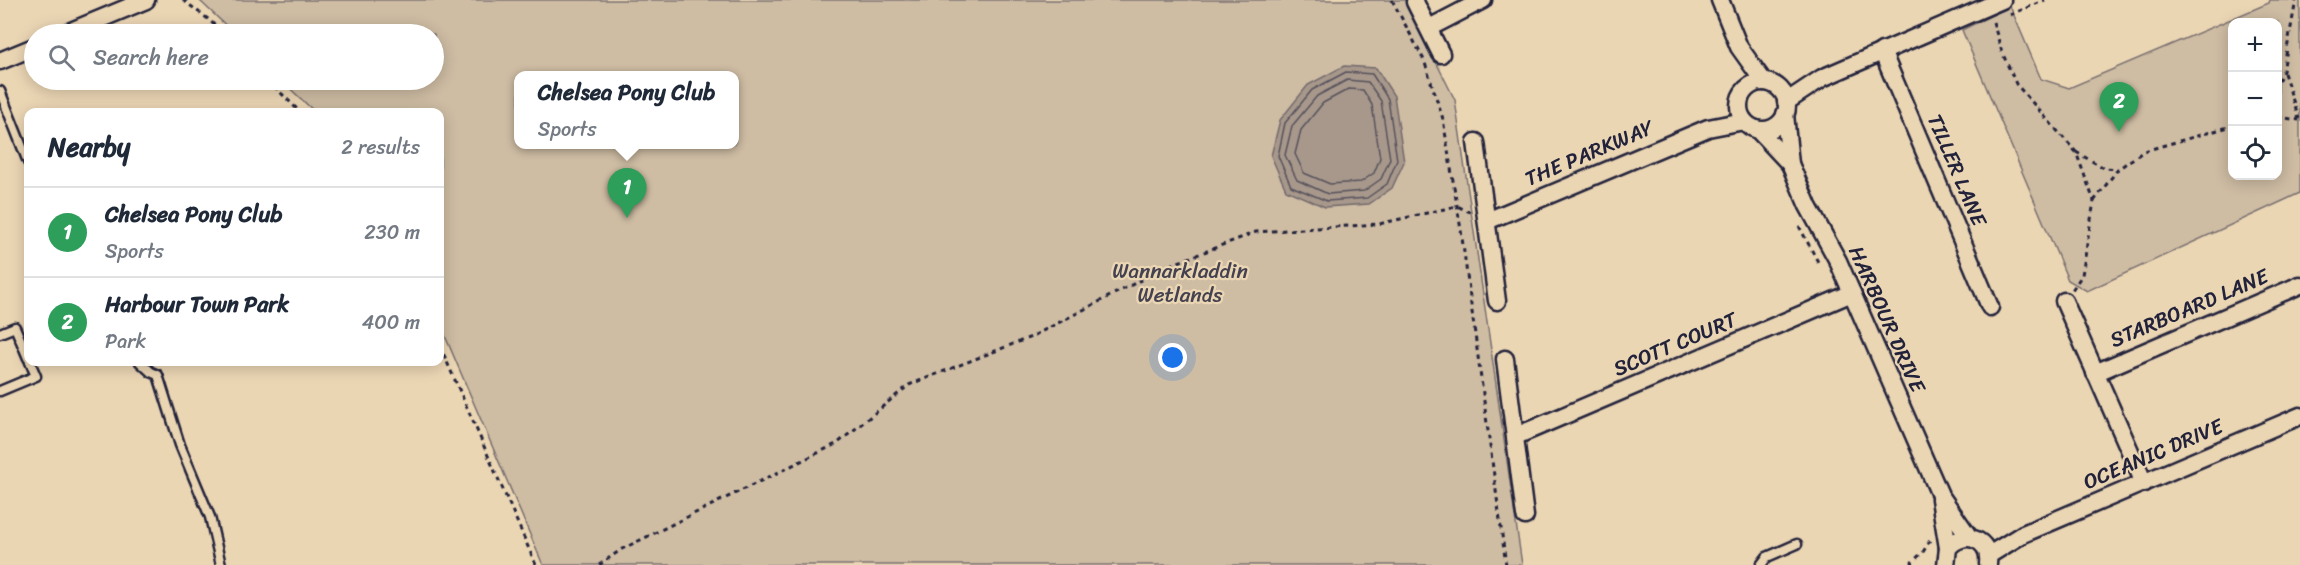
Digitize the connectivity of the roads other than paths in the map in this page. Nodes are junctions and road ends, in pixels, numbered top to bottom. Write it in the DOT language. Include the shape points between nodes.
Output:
graph roads {
  1 [pos="146,0"];
  2 [pos="1483,0"];
  3 [pos="1720,0"];
  4 [pos="1415,2"];
  5 [pos="1995,3"];
  6 [pos="88,24"];
  7 [pos="1429,28"];
  8 [pos="1739,47"];
  9 [pos="24,51"];
  10 [pos="1882,51"];
  11 [pos="1441,54"];
  12 [pos="0,61"];
  13 [pos="1822,78"];
  14 [pos="1771,84"];
  15 [pos="0,91"];
  16 [pos="1742,96"];
  17 [pos="1786,108"];
  18 [pos="1751,125"];
  19 [pos="1708,128"];
  20 [pos="1476,142"];
  21 [pos="24,152"];
  22 [pos="1790,164"];
  23 [pos="1487,220"];
  24 [pos="2300,285"];
  25 [pos="1852,293"];
  26 [pos="1497,301"];
  27 [pos="2064,301"];
  28 [pos="1990,308"];
  29 [pos="0,333"];
  30 [pos="24,348"];
  31 [pos="1505,359"];
  32 [pos="32,366"];
  33 [pos="144,366"];
  34 [pos="2096,373"];
  35 [pos="0,391"];
  36 [pos="2300,416"];
  37 [pos="1516,436"];
  38 [pos="2144,483"];
  39 [pos="1940,495"];
  40 [pos="1525,516"];
  41 [pos="1797,544"];
  42 [pos="1981,549"];
  43 [pos="1947,556"];
  44 [pos="220,565"];
  45 [pos="1761,565"];
  46 [pos="1930,565"];
  1 -- 6 [label="street"];
  2 -- 7 [label="street"];
  3 -- 8 [label="street"];
  4 -- 7 [label="street"];
  5 -- 10 [label="street, THE PARKWAY"];
  7 -- 11 [label="street"];
  8 -- 14 [label="street"];
  8 -- 16 [label="street"];
  9 -- 12 [label="street"];
  10 -- 13 [label="street, THE PARKWAY"];
  10 -- 28 [label="street, TILLER LANE"];
  13 -- 14 [label="street, THE PARKWAY"];
  13 -- 17 [label="street, THE PARKWAY"];
  14 -- 16 [label="street, THE PARKWAY" via="1757,83"];
  14 -- 17 [label="street" via="1782,91"];
  15 -- 21 [label="lane"];
  16 -- 18 [label="street" via="1739,109"];
  16 -- 19 [label="street, THE PARKWAY"];
  17 -- 18 [label="street, THE PARKWAY" via="1777,125"];
  17 -- 22 [label="street, HARBOUR DRIVE"];
  18 -- 19 [label="street, THE PARKWAY"];
  18 -- 22 [label="street, HARBOUR DRIVE"];
  19 -- 23 [label="street, THE PARKWAY"];
  20 -- 23 [label="street"];
  22 -- 25 [label="street, HARBOUR DRIVE"];
  23 -- 26 [label="street"];
  24 -- 34 [label="street, STARBOARD LANE"];
  25 -- 37 [label="street, SCOTT COURT"];
  25 -- 39 [label="street, HARBOUR DRIVE"];
  27 -- 34 [label="street"];
  29 -- 30 [label="lane" via="15,327"];
  31 -- 37 [label="street"];
  32 -- 35 [label="lane" via="36,376"];
  33 -- 44 [label="lane" via="158,375 180,445 210,517"];
  34 -- 38 [label="street"];
  36 -- 38 [label="street, OCEANIC DRIVE"];
  37 -- 40 [label="street"];
  38 -- 42 [label="street, OCEANIC DRIVE"];
  39 -- 42 [label="street, HARBOUR DRIVE"];
  39 -- 43 [label="street, HARBOUR DRIVE"];
  41 -- 45 [label="lane" via="1767,557"];
  42 -- 43 [label="street, OCEANIC DRIVE" via="1957,540"];
  43 -- 46 [label="street"];
}
